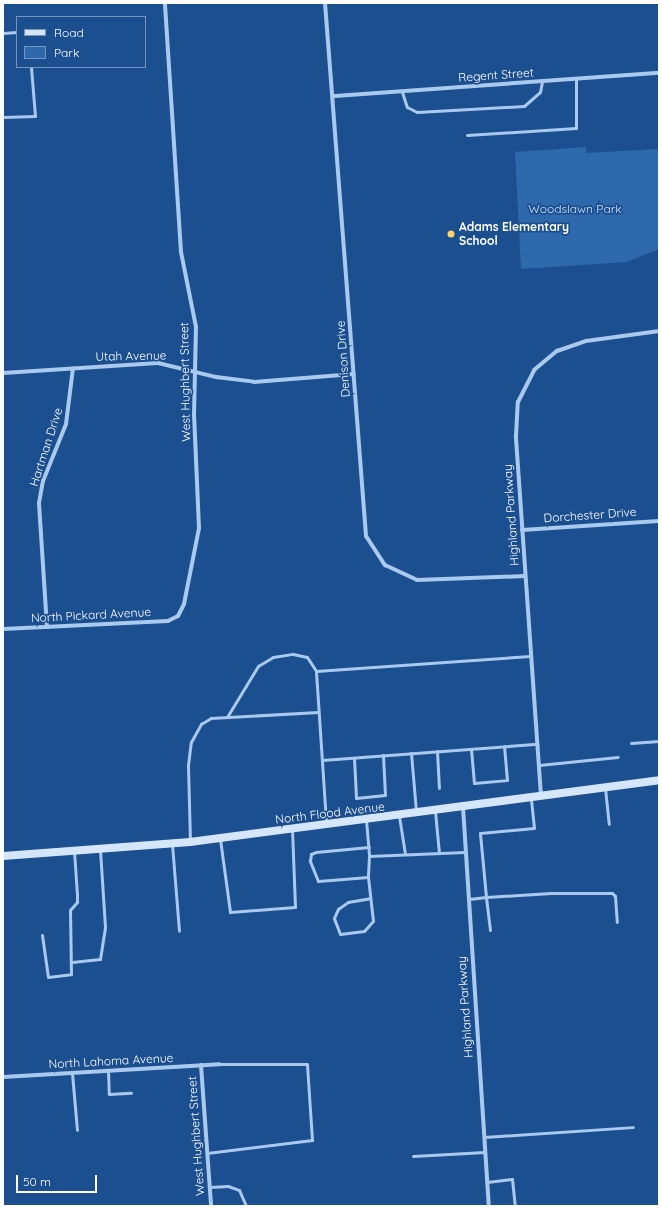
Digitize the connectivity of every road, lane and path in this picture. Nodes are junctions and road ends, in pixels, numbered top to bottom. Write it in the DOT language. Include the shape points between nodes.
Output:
graph roads {
  1 [pos="165,3"];
  2 [pos="325,3"];
  3 [pos="16,32"];
  4 [pos="3,33"];
  5 [pos="31,68"];
  6 [pos="659,73"];
  7 [pos="576,79"];
  8 [pos="542,82"];
  9 [pos="402,92"];
  10 [pos="335,96"];
  11 [pos="3,117"];
  12 [pos="467,136"];
  13 [pos="659,331"];
  14 [pos="73,368"];
  15 [pos="196,371"];
  16 [pos="3,374"];
  17 [pos="354,374"];
  18 [pos="659,521"];
  19 [pos="522,530"];
  20 [pos="525,576"];
  21 [pos="178,616"];
  22 [pos="47,627"];
  23 [pos="3,629"];
  24 [pos="530,656"];
  25 [pos="316,671"];
  26 [pos="318,712"];
  27 [pos="227,717"];
  28 [pos="659,741"];
  29 [pos="631,743"];
  30 [pos="537,744"];
  31 [pos="504,746"];
  32 [pos="471,749"];
  33 [pos="437,752"];
  34 [pos="412,753"];
  35 [pos="383,755"];
  36 [pos="618,757"];
  37 [pos="354,758"];
  38 [pos="322,760"];
  39 [pos="539,765"];
  40 [pos="659,780"];
  41 [pos="439,788"];
  42 [pos="605,788"];
  43 [pos="541,797"];
  44 [pos="531,798"];
  45 [pos="463,807"];
  46 [pos="435,811"];
  47 [pos="417,813"];
  48 [pos="399,816"];
  49 [pos="366,820"];
  50 [pos="609,824"];
  51 [pos="326,826"];
  52 [pos="292,830"];
  53 [pos="220,839"];
  54 [pos="190,842"];
  55 [pos="172,844"];
  56 [pos="369,846"];
  57 [pos="100,849"];
  58 [pos="74,851"];
  59 [pos="465,852"];
  60 [pos="439,853"];
  61 [pos="405,854"];
  62 [pos="3,856"];
  63 [pos="369,856"];
  64 [pos="368,878"];
  65 [pos="486,897"];
  66 [pos="370,898"];
  67 [pos="468,899"];
  68 [pos="617,922"];
  69 [pos="490,930"];
  70 [pos="179,931"];
  71 [pos="42,935"];
  72 [pos="72,962"];
  73 [pos="220,1064"];
  74 [pos="201,1065"];
  75 [pos="108,1071"];
  76 [pos="72,1073"];
  77 [pos="3,1077"];
  78 [pos="132,1093"];
  79 [pos="633,1127"];
  80 [pos="76,1130"];
  81 [pos="484,1137"];
  82 [pos="485,1152"];
  83 [pos="207,1153"];
  84 [pos="413,1156"];
  85 [pos="487,1182"];
  86 [pos="210,1187"];
  87 [pos="211,1206"];
  88 [pos="246,1206"];
  89 [pos="488,1206"];
  90 [pos="515,1206"];
  1 -- 15 [label="street, West Hughbert Street" via="181,252 196,327"];
  2 -- 10 [label="street, Denison Drive"];
  3 -- 4 [label="lane"];
  5 -- 11 [label="lane" via="35,116"];
  6 -- 7 [label="street, Regent Street"];
  7 -- 8 [label="street, Regent Street"];
  7 -- 12 [label="lane" via="576,128"];
  8 -- 9 [label="street, Regent Street"];
  8 -- 9 [label="lane" via="540,92 524,106 418,112 407,107"];
  9 -- 10 [label="street, Regent Street"];
  10 -- 17 [label="street, Denison Drive"];
  13 -- 19 [label="street, Highland Parkway" via="568,346 534,370 522,390 516,413"];
  14 -- 15 [label="street, Utah Avenue" via="158,363"];
  14 -- 16 [label="street, Utah Avenue"];
  14 -- 22 [label="street, Hartman Drive" via="66,424 43,481 39,503"];
  15 -- 17 [label="street, Utah Avenue" via="254,382"];
  15 -- 21 [label="street, West Hughbert Street" via="199,528 184,604"];
  17 -- 20 [label="street, Denison Drive" via="364,525 376,556 393,571 417,580"];
  18 -- 19 [label="street, Dorchester Drive"];
  19 -- 20 [label="street, Highland Parkway"];
  20 -- 24 [label="street, Highland Parkway"];
  21 -- 22 [label="street, North Pickard Avenue" via="168,621"];
  22 -- 23 [label="street, North Pickard Avenue"];
  24 -- 25 [label="lane"];
  24 -- 30 [label="street, Highland Parkway"];
  25 -- 26 [label="lane"];
  25 -- 27 [label="lane" via="307,657 293,654 273,657 258,666"];
  26 -- 27 [label="lane"];
  26 -- 38 [label="lane"];
  27 -- 54 [label="lane" via="211,718 201,724 191,742 186,789"];
  28 -- 29 [label="lane"];
  30 -- 31 [label="lane"];
  30 -- 39 [label="street, Highland Parkway"];
  31 -- 32 [label="lane"];
  31 -- 32 [label="lane" via="507,780 474,783"];
  32 -- 33 [label="lane"];
  33 -- 34 [label="lane"];
  33 -- 41 [label="lane"];
  34 -- 35 [label="lane"];
  34 -- 47 [label="lane"];
  35 -- 37 [label="lane"];
  35 -- 37 [label="lane" via="385,795 356,798"];
  36 -- 39 [label="lane"];
  37 -- 38 [label="lane"];
  38 -- 51 [label="lane"];
  39 -- 43 [label="street, Highland Parkway"];
  40 -- 42 [label="street, North Flood Avenue"];
  42 -- 43 [label="street, North Flood Avenue"];
  42 -- 50 [label="lane"];
  43 -- 44 [label="street, North Flood Avenue"];
  44 -- 45 [label="street, North Flood Avenue"];
  44 -- 65 [label="lane" via="534,828 480,833"];
  45 -- 46 [label="street, North Flood Avenue"];
  45 -- 59 [label="street, Highland Parkway"];
  46 -- 47 [label="street, North Flood Avenue"];
  46 -- 60 [label="lane"];
  47 -- 48 [label="street, North Flood Avenue"];
  48 -- 49 [label="street, North Flood Avenue"];
  48 -- 61 [label="lane"];
  49 -- 51 [label="street, North Flood Avenue"];
  49 -- 56 [label="lane"];
  51 -- 52 [label="street, North Flood Avenue"];
  52 -- 53 [label="street, North Flood Avenue"];
  52 -- 53 [label="lane" via="296,907 230,912"];
  53 -- 54 [label="street, North Flood Avenue"];
  54 -- 55 [label="street, North Flood Avenue"];
  55 -- 57 [label="street, North Flood Avenue"];
  55 -- 70 [label="lane"];
  56 -- 63 [label="lane"];
  56 -- 64 [label="lane" via="311,854 313,875 318,881"];
  57 -- 58 [label="street, North Flood Avenue"];
  57 -- 72 [label="lane" via="105,927 100,959"];
  58 -- 62 [label="street, North Flood Avenue"];
  58 -- 72 [label="lane" via="77,902 70,910 68,931"];
  59 -- 60 [label="lane"];
  59 -- 67 [label="street, Highland Parkway"];
  60 -- 61 [label="lane"];
  61 -- 63 [label="lane"];
  63 -- 64 [label="lane"];
  64 -- 66 [label="lane"];
  65 -- 67 [label="lane"];
  65 -- 68 [label="lane" via="612,893 615,896"];
  65 -- 69 [label="lane"];
  66 -- 66 [label="lane" via="373,921 370,928 340,934 334,918 338,909 348,902"];
  67 -- 81 [label="street, Highland Parkway"];
  71 -- 72 [label="lane" via="48,977 71,974"];
  73 -- 74 [label="street, North Lahoma Avenue"];
  73 -- 83 [label="lane" via="307,1064 312,1140"];
  74 -- 75 [label="street, North Lahoma Avenue"];
  74 -- 83 [label="street, West Hughbert Street"];
  75 -- 76 [label="street, North Lahoma Avenue"];
  75 -- 78 [label="lane" via="110,1094"];
  76 -- 77 [label="street, North Lahoma Avenue"];
  76 -- 80 [label="lane"];
  79 -- 81 [label="lane"];
  81 -- 82 [label="street, Highland Parkway"];
  82 -- 84 [label="lane"];
  82 -- 85 [label="street, Highland Parkway"];
  83 -- 86 [label="street, West Hughbert Street"];
  85 -- 89 [label="street, Highland Parkway"];
  85 -- 90 [label="lane" via="512,1179"];
  86 -- 87 [label="street, West Hughbert Street"];
  86 -- 88 [label="lane" via="228,1186 239,1190"];
}
